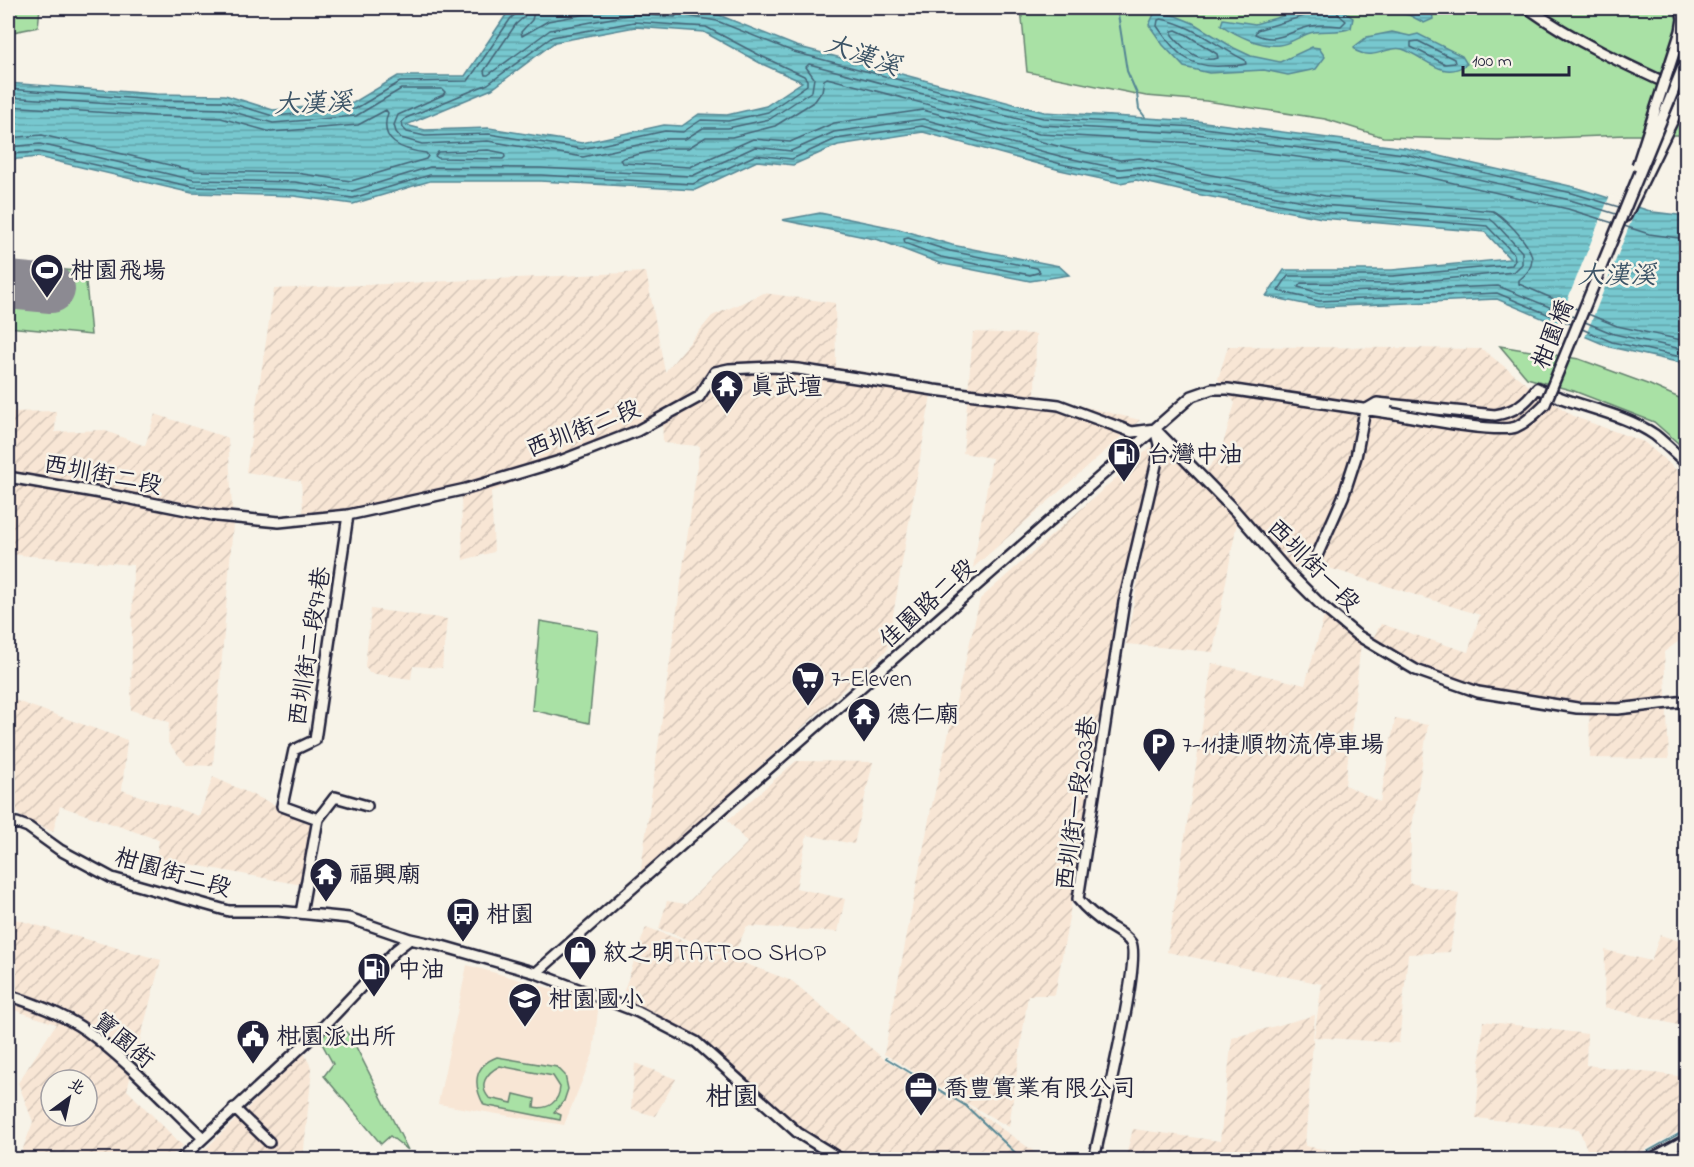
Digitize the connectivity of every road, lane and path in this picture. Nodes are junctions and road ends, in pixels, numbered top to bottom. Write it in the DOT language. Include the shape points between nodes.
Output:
graph roads {
  1 [pos="1528,8"];
  2 [pos="1681,8"];
  3 [pos="1686,60"];
  4 [pos="1686,93"];
  5 [pos="1594,283"];
  6 [pos="1365,410"];
  7 [pos="1390,413"];
  8 [pos="1155,429"];
  9 [pos="1686,463"];
  10 [pos="8,477"];
  11 [pos="348,515"];
  12 [pos="1316,558"];
  13 [pos="1686,701"];
  14 [pos="367,806"];
  15 [pos="318,819"];
  16 [pos="8,825"];
  17 [pos="301,913"];
  18 [pos="410,939"];
  19 [pos="536,973"];
  20 [pos="8,995"];
  21 [pos="234,1108"];
  22 [pos="202,1137"];
  23 [pos="1686,1140"];
  24 [pos="269,1142"];
  25 [pos="1674,1147"];
  26 [pos="180,1160"];
  27 [pos="842,1160"];
  28 [pos="1094,1160"];
  29 [pos="1649,1160"];
  30 [pos="1672,1160"];
  1 -- 4 [label="street" via="1612,59"];
  2 -- 5 [label="street, bridge" via="1681,31"];
  3 -- 5 [label="street, 柑園橋, bridge"];
  4 -- 5 [label="street, bridge"];
  5 -- 7 [label="street, 柑園橋, bridge" via="1545,404 1533,416 1514,428"];
  6 -- 7 [label="street, 佳園路二段"];
  6 -- 8 [label="street, 佳園路二段" via="1212,389 1192,396"];
  6 -- 9 [label="street" via="1377,403 1495,415 1527,402 1537,388 1653,434"];
  6 -- 12 [label="street" via="1343,497"];
  8 -- 11 [label="street, 西圳街二段" via="1132,432 1059,405 798,369 729,369 715,372 699,397 637,431 563,460 466,489"];
  8 -- 13 [label="street, 西圳街一段" via="1322,606 1358,635 1416,670 1478,692 1577,708 1618,709"];
  8 -- 19 [label="street, 佳園路二段"];
  8 -- 28 [label="street, 西圳街一段203巷" via="1160,448 1124,602 1078,899 1095,916 1126,936 1134,951 1117,1056"];
  10 -- 11 [label="street, 西圳街二段" via="217,516 279,522"];
  11 -- 15 [label="street, 西圳街二段97巷" via="315,740 294,750 282,806"];
  14 -- 15 [label="street" via="335,796"];
  15 -- 17 [label="street"];
  16 -- 17 [label="street, 柑園街二段" via="28,827 60,850 112,878 229,910"];
  17 -- 18 [label="street, 柑園街二段" via="349,918"];
  18 -- 19 [label="street, 柑園街二段"];
  18 -- 21 [label="street" via="325,1025"];
  19 -- 27 [label="street, 柑園街二段" via="638,1012 696,1042 798,1133"];
  20 -- 22 [label="street, 寶園街" via="44,1007 85,1030"];
  21 -- 22 [label="street"];
  21 -- 24 [label="street"];
  22 -- 26 [label="street"];
  23 -- 25 [label="street"];
  25 -- 29 [label="street"];
  25 -- 30 [label="street"];
}
